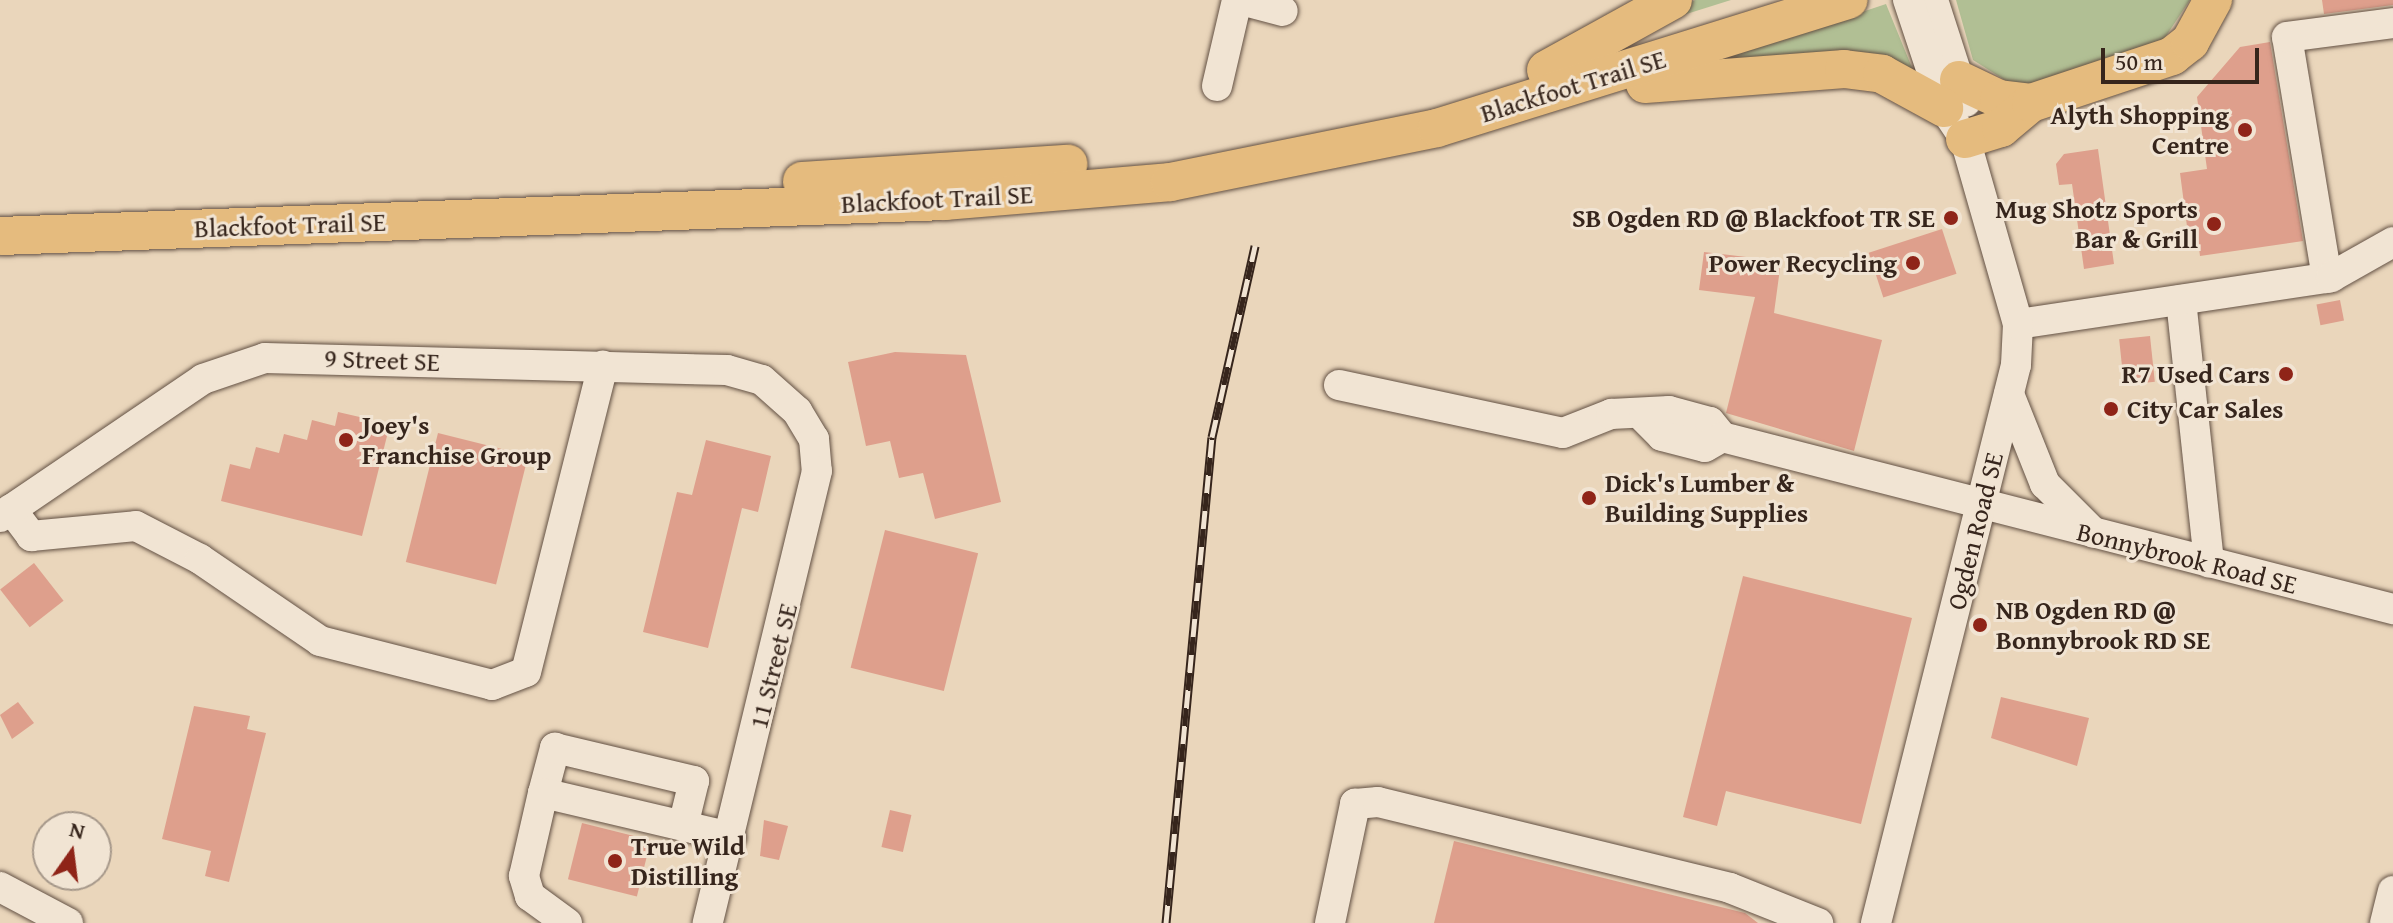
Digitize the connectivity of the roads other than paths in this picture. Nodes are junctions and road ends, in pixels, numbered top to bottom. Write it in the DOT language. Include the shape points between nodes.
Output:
graph roads {
  1 [pos="1239,0"];
  2 [pos="1673,0"];
  3 [pos="1772,0"];
  4 [pos="1849,0"];
  5 [pos="2209,5"];
  6 [pos="1923,7"];
  7 [pos="1283,13"];
  8 [pos="2393,23"];
  9 [pos="1551,81"];
  10 [pos="1217,86"];
  11 [pos="1951,94"];
  12 [pos="2031,103"];
  13 [pos="1965,139"];
  14 [pos="0,209"];
  15 [pos="0,236"];
  16 [pos="2393,242"];
  17 [pos="2327,278"];
  18 [pos="2181,300"];
  19 [pos="2018,324"];
  20 [pos="603,366"];
  21 [pos="1339,385"];
  22 [pos="2009,394"];
  23 [pos="797,411"];
  24 [pos="1982,505"];
  25 [pos="6,513"];
  26 [pos="2099,537"];
  27 [pos="2209,563"];
  28 [pos="2393,609"];
  29 [pos="543,793"];
  30 [pos="683,826"];
  31 [pos="731,837"];
  32 [pos="0,887"];
  33 [pos="2393,891"];
  34 [pos="1778,915"];
  35 [pos="68,923"];
  36 [pos="567,923"];
  37 [pos="708,923"];
  38 [pos="1330,923"];
  39 [pos="1818,923"];
  40 [pos="1876,923"];
  41 [pos="2385,923"];
  1 -- 7 [label="street"];
  1 -- 10 [label="street"];
  2 -- 9 [label="main road"];
  3 -- 9 [label="main road, Blackfoot Trail SE"];
  4 -- 9 [label="main road, Blackfoot Trail SE"];
  5 -- 12 [label="main road" via="2172,56"];
  6 -- 11 [label="street, Ogden Road SE"];
  8 -- 17 [label="street" via="2287,37"];
  9 -- 11 [label="main road" via="1844,69"];
  9 -- 14 [label="main road, Blackfoot Trail SE" via="1165,157 739,184"];
  9 -- 15 [label="main road, Blackfoot Trail SE" via="1437,128 1170,182 945,201"];
  11 -- 12 [label="main road"];
  11 -- 13 [label="street, Ogden Road SE"];
  12 -- 13 [label="main road" via="2001,128"];
  13 -- 19 [label="street, Ogden Road SE"];
  16 -- 17 [label="street"];
  17 -- 18 [label="street"];
  18 -- 19 [label="street"];
  18 -- 27 [label="street"];
  19 -- 22 [label="street, Ogden Road SE"];
  20 -- 23 [label="street, 9 Street SE" via="727,370 762,380"];
  20 -- 25 [label="street, 9 Street SE" via="265,358 203,379"];
  20 -- 25 [label="street" via="526,672 492,685 320,641 200,559 136,526 31,536"];
  21 -- 24 [label="street, Bonnybrook Road SE" via="1563,433 1611,414 1644,418 1669,411 1710,422 1722,437"];
  22 -- 24 [label="street, Ogden Road SE"];
  22 -- 26 [label="street" via="2045,484"];
  23 -- 31 [label="street, 11 Street SE" via="814,439 814,500"];
  24 -- 26 [label="street, Bonnybrook Road SE"];
  24 -- 40 [label="street, Ogden Road SE"];
  26 -- 27 [label="street, Bonnybrook Road SE"];
  27 -- 28 [label="street, Bonnybrook Road SE"];
  29 -- 30 [label="street"];
  29 -- 30 [label="street" via="555,748 679,777 694,781"];
  29 -- 36 [label="street" via="524,876 530,896"];
  30 -- 31 [label="street"];
  31 -- 37 [label="street, 11 Street SE"];
  32 -- 35 [label="street"];
  33 -- 41 [label="street"];
  34 -- 38 [label="street" via="1730,888 1378,802 1355,804"];
  34 -- 39 [label="street"];
}
